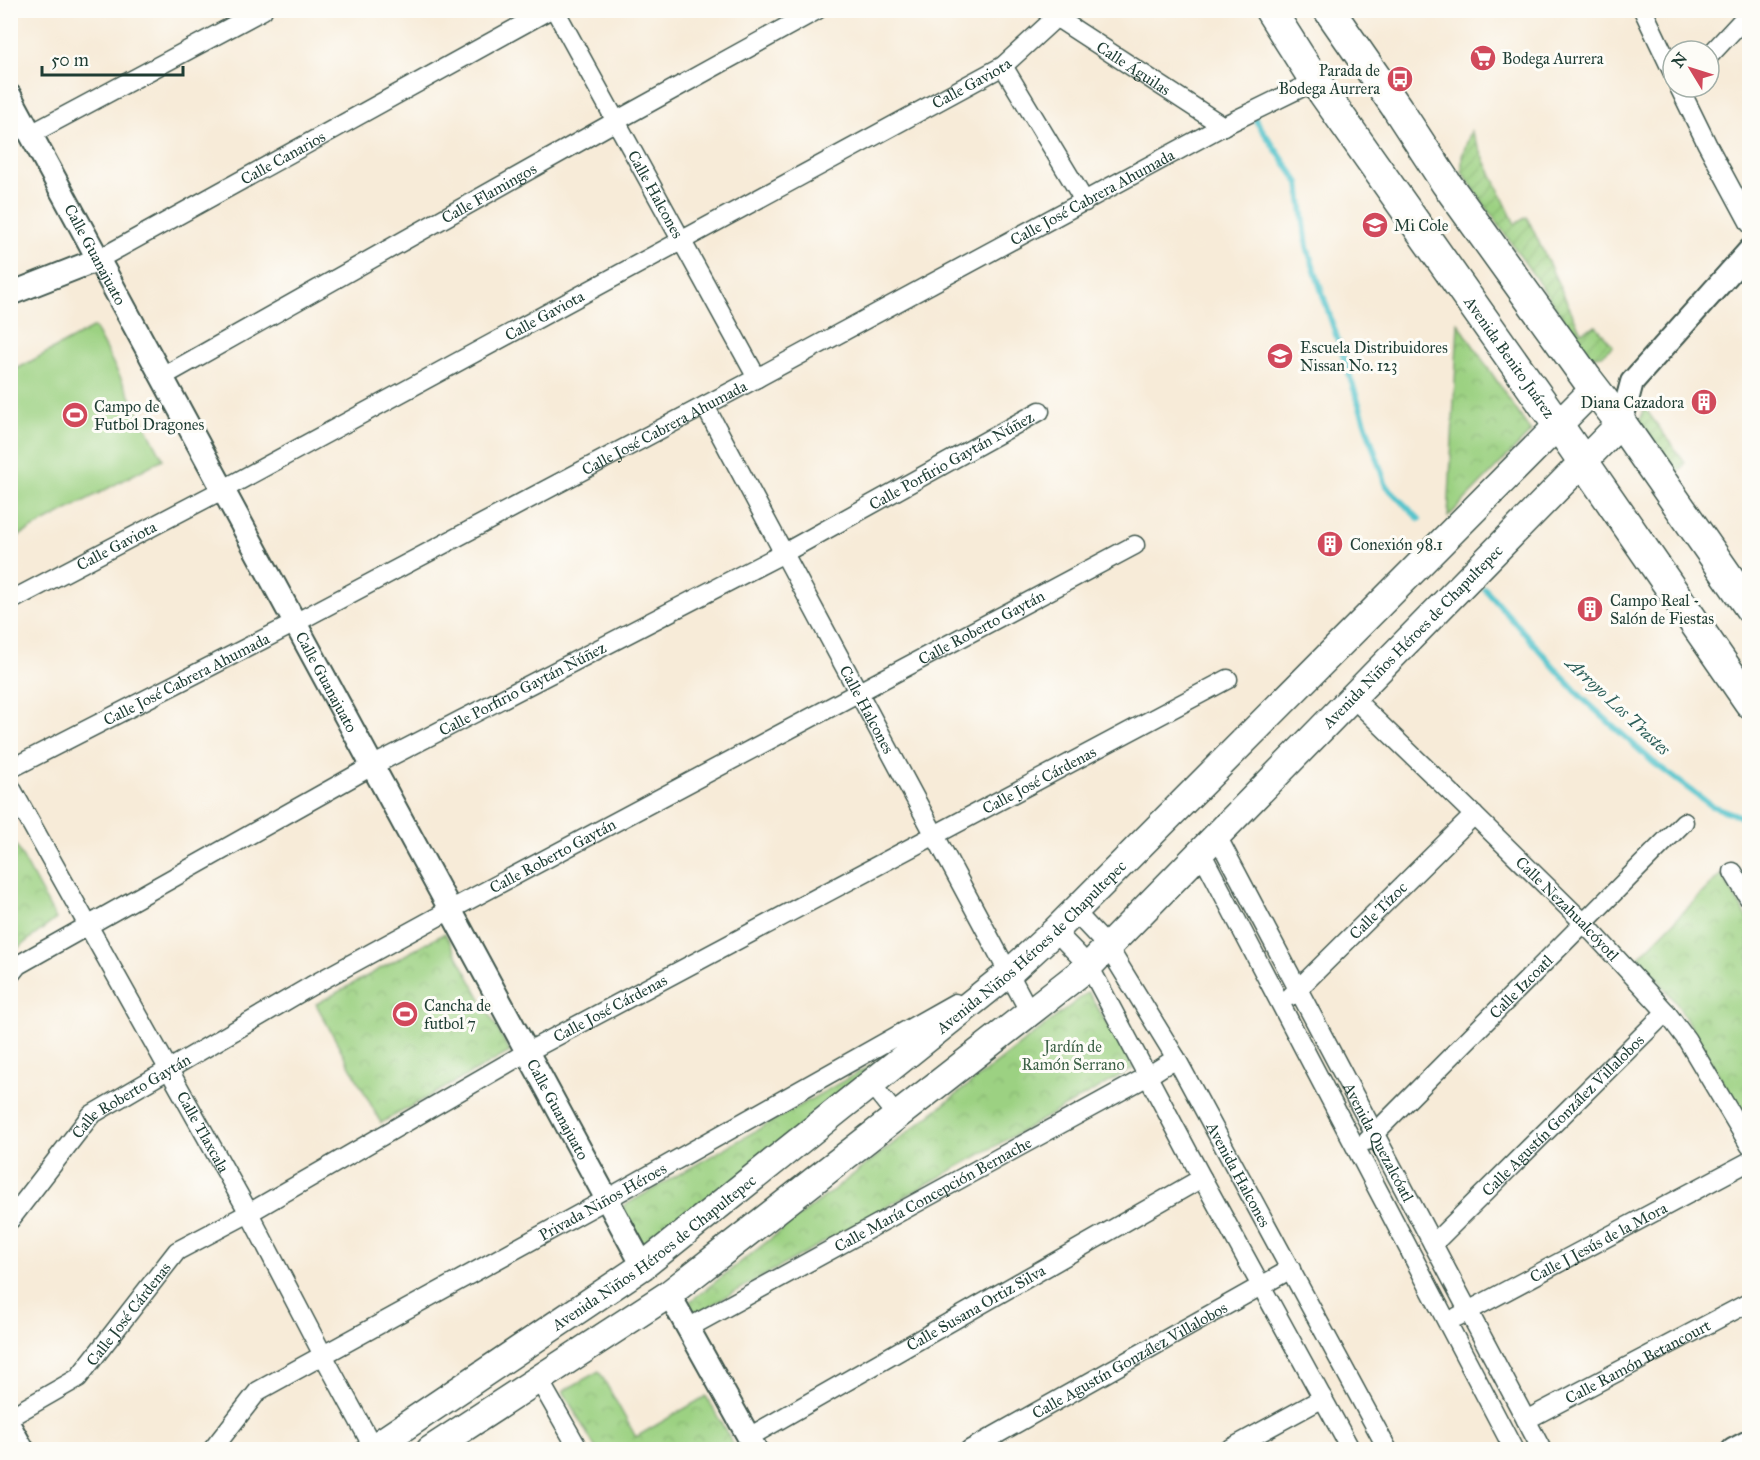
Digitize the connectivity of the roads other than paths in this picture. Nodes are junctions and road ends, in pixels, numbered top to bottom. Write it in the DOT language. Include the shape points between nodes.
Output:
graph roads {
  1 [pos="263,10"];
  2 [pos="549,10"];
  3 [pos="555,10"];
  4 [pos="817,10"];
  5 [pos="1270,10"];
  6 [pos="1329,10"];
  7 [pos="1643,10"];
  8 [pos="1749,12"];
  9 [pos="1055,13"];
  10 [pos="1721,43"];
  11 [pos="1661,48"];
  12 [pos="1003,66"];
  13 [pos="1315,81"];
  14 [pos="10,96"];
  15 [pos="1686,99"];
  16 [pos="616,121"];
  17 [pos="1224,126"];
  18 [pos="31,134"];
  19 [pos="1085,202"];
  20 [pos="1749,224"];
  21 [pos="681,240"];
  22 [pos="1749,250"];
  23 [pos="99,259"];
  24 [pos="10,294"];
  25 [pos="162,377"];
  26 [pos="757,378"];
  27 [pos="1632,382"];
  28 [pos="1594,389"];
  29 [pos="705,406"];
  30 [pos="1040,411"];
  31 [pos="1621,423"];
  32 [pos="1557,425"];
  33 [pos="1583,462"];
  34 [pos="222,490"];
  35 [pos="1136,545"];
  36 [pos="784,553"];
  37 [pos="10,601"];
  38 [pos="1749,608"];
  39 [pos="295,623"];
  40 [pos="1228,679"];
  41 [pos="859,692"];
  42 [pos="1352,697"];
  43 [pos="1749,703"];
  44 [pos="372,766"];
  45 [pos="10,769"];
  46 [pos="10,786"];
  47 [pos="1474,815"];
  48 [pos="1684,822"];
  49 [pos="936,836"];
  50 [pos="1209,844"];
  51 [pos="1734,872"];
  52 [pos="1749,900"];
  53 [pos="450,910"];
  54 [pos="1074,911"];
  55 [pos="1584,923"];
  56 [pos="89,926"];
  57 [pos="1055,931"];
  58 [pos="1108,947"];
  59 [pos="1089,966"];
  60 [pos="1009,973"];
  61 [pos="10,975"];
  62 [pos="1298,989"];
  63 [pos="1281,1005"];
  64 [pos="1029,1011"];
  65 [pos="1666,1012"];
  66 [pos="527,1052"];
  67 [pos="1176,1058"];
  68 [pos="168,1069"];
  69 [pos="1148,1076"];
  70 [pos="872,1084"];
  71 [pos="896,1115"];
  72 [pos="1374,1134"];
  73 [pos="1749,1146"];
  74 [pos="1358,1151"];
  75 [pos="1749,1161"];
  76 [pos="1202,1178"];
  77 [pos="607,1199"];
  78 [pos="249,1213"];
  79 [pos="10,1220"];
  80 [pos="1433,1244"];
  81 [pos="643,1266"];
  82 [pos="1291,1269"];
  83 [pos="1261,1286"];
  84 [pos="669,1294"];
  85 [pos="1749,1302"];
  86 [pos="1468,1311"];
  87 [pos="1447,1322"];
  88 [pos="688,1328"];
  89 [pos="323,1355"];
  90 [pos="538,1378"];
  91 [pos="1323,1398"];
  92 [pos="10,1417"];
  93 [pos="1526,1420"];
  94 [pos="10,1427"];
  95 [pos="1749,1441"];
  96 [pos="753,1443"];
  97 [pos="372,1448"];
  98 [pos="23,1449"];
  99 [pos="212,1449"];
  100 [pos="430,1449"];
  101 [pos="579,1449"];
  102 [pos="969,1449"];
  103 [pos="1228,1449"];
  104 [pos="1351,1449"];
  105 [pos="1388,1449"];
  106 [pos="1514,1449"];
  107 [pos="1542,1449"];
  108 [pos="1733,1449"];
  1 -- 18 [label="street"];
  2 -- 23 [label="street, Calle Canarios"];
  3 -- 16 [label="street, Calle Halcones"];
  4 -- 16 [label="street, Calle Flamingos"];
  5 -- 13 [label="main road, Avenida Benito Juárez"];
  6 -- 28 [label="main road" via="1446,183"];
  7 -- 11 [label="street"];
  8 -- 10 [label="street"];
  9 -- 12 [label="street, Calle Gaviota"];
  9 -- 17 [label="street, Calle Águilas"];
  12 -- 19 [label="street"];
  12 -- 21 [label="street, Calle Gaviota"];
  13 -- 17 [label="street, Calle José Cabrera Ahumada"];
  13 -- 32 [label="main road, Avenida Benito Juárez"];
  14 -- 18 [label="street, Calle Guanajuato"];
  15 -- 20 [label="street"];
  16 -- 21 [label="street, Calle Halcones"];
  16 -- 25 [label="street, Calle Flamingos"];
  17 -- 19 [label="street, Calle José Cabrera Ahumada"];
  18 -- 23 [label="street, Calle Guanajuato"];
  19 -- 26 [label="street, Calle José Cabrera Ahumada"];
  21 -- 26 [label="street, Calle Halcones"];
  21 -- 34 [label="street, Calle Gaviota"];
  22 -- 27 [label="street, Avenida Niños Héroes de Chapultepec"];
  23 -- 24 [label="street, Calle Canarios"];
  23 -- 25 [label="street, Calle Guanajuato"];
  25 -- 34 [label="street, Calle Guanajuato"];
  26 -- 29 [label="street, Calle José Cabrera Ahumada"];
  27 -- 28 [label="street"];
  27 -- 31 [label="street, Avenida Niños Héroes de Chapultepec"];
  28 -- 31 [label="main road"];
  28 -- 32 [label="main road, Avenida Niños Héroes de Chapultepec"];
  29 -- 36 [label="street, Calle Halcones"];
  29 -- 39 [label="street, Calle José Cabrera Ahumada"];
  30 -- 36 [label="street, Calle Porfirio Gaytán Núñez"];
  31 -- 33 [label="main road, Avenida Niños Héroes de Chapultepec"];
  31 -- 38 [label="main road"];
  32 -- 33 [label="main road, Avenida Benito Juárez"];
  32 -- 54 [label="main road, Avenida Niños Héroes de Chapultepec"];
  33 -- 42 [label="main road, Avenida Niños Héroes de Chapultepec"];
  33 -- 43 [label="main road, Avenida Benito Juárez"];
  34 -- 37 [label="street, Calle Gaviota"];
  34 -- 39 [label="street, Calle Guanajuato"];
  35 -- 41 [label="street, Calle Roberto Gaytán"];
  36 -- 41 [label="street, Calle Halcones"];
  36 -- 44 [label="street, Calle Porfirio Gaytán Núñez"];
  39 -- 44 [label="street, Calle Guanajuato"];
  39 -- 45 [label="street, Calle José Cabrera Ahumada"];
  40 -- 49 [label="street, Calle José Cárdenas"];
  41 -- 49 [label="street, Calle Halcones"];
  41 -- 53 [label="street, Calle Roberto Gaytán"];
  42 -- 47 [label="street, Calle Nezahualcóyotl"];
  42 -- 50 [label="main road, Avenida Niños Héroes de Chapultepec"];
  44 -- 53 [label="street, Calle Guanajuato"];
  44 -- 56 [label="street, Calle Porfirio Gaytán Núñez"];
  46 -- 56 [label="street, Calle Tlaxcala"];
  47 -- 55 [label="street, Calle Nezahualcóyotl"];
  47 -- 62 [label="street, Calle Tízoc"];
  48 -- 55 [label="street, Calle Izcoatl"];
  49 -- 60 [label="street, Calle Halcones"];
  49 -- 66 [label="street, Calle José Cárdenas"];
  50 -- 58 [label="main road, Avenida Niños Héroes de Chapultepec"];
  50 -- 62 [label="street, Avenida Quezalcóatl"];
  50 -- 63 [label="street, Avenida Quezalcóatl"];
  51 -- 52 [label="street"];
  53 -- 66 [label="street, Calle Guanajuato"];
  53 -- 68 [label="street, Calle Roberto Gaytán"];
  54 -- 57 [label="main road, Avenida Niños Héroes de Chapultepec"];
  54 -- 58 [label="street, Avenida Halcones"];
  55 -- 65 [label="street, Calle Nezahualcóyotl"];
  55 -- 72 [label="street, Calle Izcoatl"];
  56 -- 61 [label="street, Calle Porfirio Gaytán Núñez" via="18,965"];
  56 -- 68 [label="street, Calle Tlaxcala"];
  57 -- 59 [label="street, Avenida Halcones"];
  57 -- 60 [label="main road, Avenida Niños Héroes de Chapultepec"];
  58 -- 59 [label="main road, Avenida Niños Héroes de Chapultepec"];
  58 -- 67 [label="street, Avenida Halcones"];
  59 -- 64 [label="main road, Avenida Niños Héroes de Chapultepec"];
  59 -- 69 [label="street, Avenida Halcones"];
  60 -- 64 [label="street, Calle Halcones"];
  60 -- 70 [label="main road, Avenida Niños Héroes de Chapultepec"];
  60 -- 77 [label="street, Privada Niños Héroes"];
  62 -- 63 [label="street, Calle Tízoc"];
  62 -- 72 [label="street, Avenida Quezalcóatl"];
  63 -- 74 [label="street, Avenida Quezalcóatl"];
  64 -- 71 [label="main road, Avenida Niños Héroes de Chapultepec"];
  65 -- 73 [label="street, Calle Nezahualcóyotl" via="1687,1040"];
  65 -- 80 [label="street, Calle Agustín González Villalobos"];
  66 -- 77 [label="street, Calle Guanajuato"];
  66 -- 78 [label="street, Calle José Cárdenas"];
  67 -- 69 [label="street, Calle María Concepción Bernache"];
  67 -- 82 [label="street, Avenida Halcones"];
  68 -- 78 [label="street, Calle Tlaxcala"];
  68 -- 79 [label="street, Calle Roberto Gaytán" via="91,1115"];
  69 -- 76 [label="street, Avenida Halcones"];
  69 -- 88 [label="street, Calle María Concepción Bernache"];
  70 -- 71 [label="street"];
  70 -- 81 [label="main road, Avenida Niños Héroes de Chapultepec"];
  71 -- 84 [label="main road, Avenida Niños Héroes de Chapultepec"];
  72 -- 74 [label="street, Calle Izcoatl"];
  72 -- 80 [label="street, Avenida Quezalcóatl"];
  74 -- 87 [label="street, Avenida Quezalcóatl"];
  75 -- 86 [label="street, Calle J Jesús de la Mora"];
  76 -- 83 [label="street, Avenida Halcones"];
  76 -- 96 [label="street, Calle Susana Ortiz Silva"];
  77 -- 81 [label="street, Calle Guanajuato"];
  77 -- 89 [label="street, Privada Niños Héroes"];
  78 -- 89 [label="street, Calle Tlaxcala"];
  78 -- 92 [label="street, Calle José Cárdenas" via="177,1251 78,1378"];
  80 -- 86 [label="street, Avenida Quezalcóatl"];
  81 -- 97 [label="main road, Avenida Niños Héroes de Chapultepec"];
  82 -- 83 [label="street, Calle Agustín González Villalobos"];
  82 -- 105 [label="street, Avenida Halcones"];
  83 -- 91 [label="street, Avenida Halcones"];
  83 -- 102 [label="street, Calle Agustín González Villalobos"];
  84 -- 88 [label="street"];
  84 -- 90 [label="main road, Avenida Niños Héroes de Chapultepec"];
  85 -- 93 [label="street, Calle Ramón Betancourt"];
  86 -- 87 [label="street, Calle J Jesús de la Mora"];
  86 -- 93 [label="street, Avenida Quezalcóatl"];
  87 -- 106 [label="street, Avenida Quezalcóatl"];
  88 -- 96 [label="street"];
  89 -- 97 [label="street, Calle Tlaxcala"];
  89 -- 99 [label="street, Privada Niños Héroes" via="258,1391"];
  90 -- 100 [label="main road, Avenida Niños Héroes de Chapultepec"];
  90 -- 101 [label="street"];
  91 -- 103 [label="street"];
  91 -- 104 [label="street, Avenida Halcones"];
  93 -- 107 [label="street, Avenida Quezalcóatl"];
  94 -- 98 [label="street"];
  95 -- 108 [label="street"];
}
